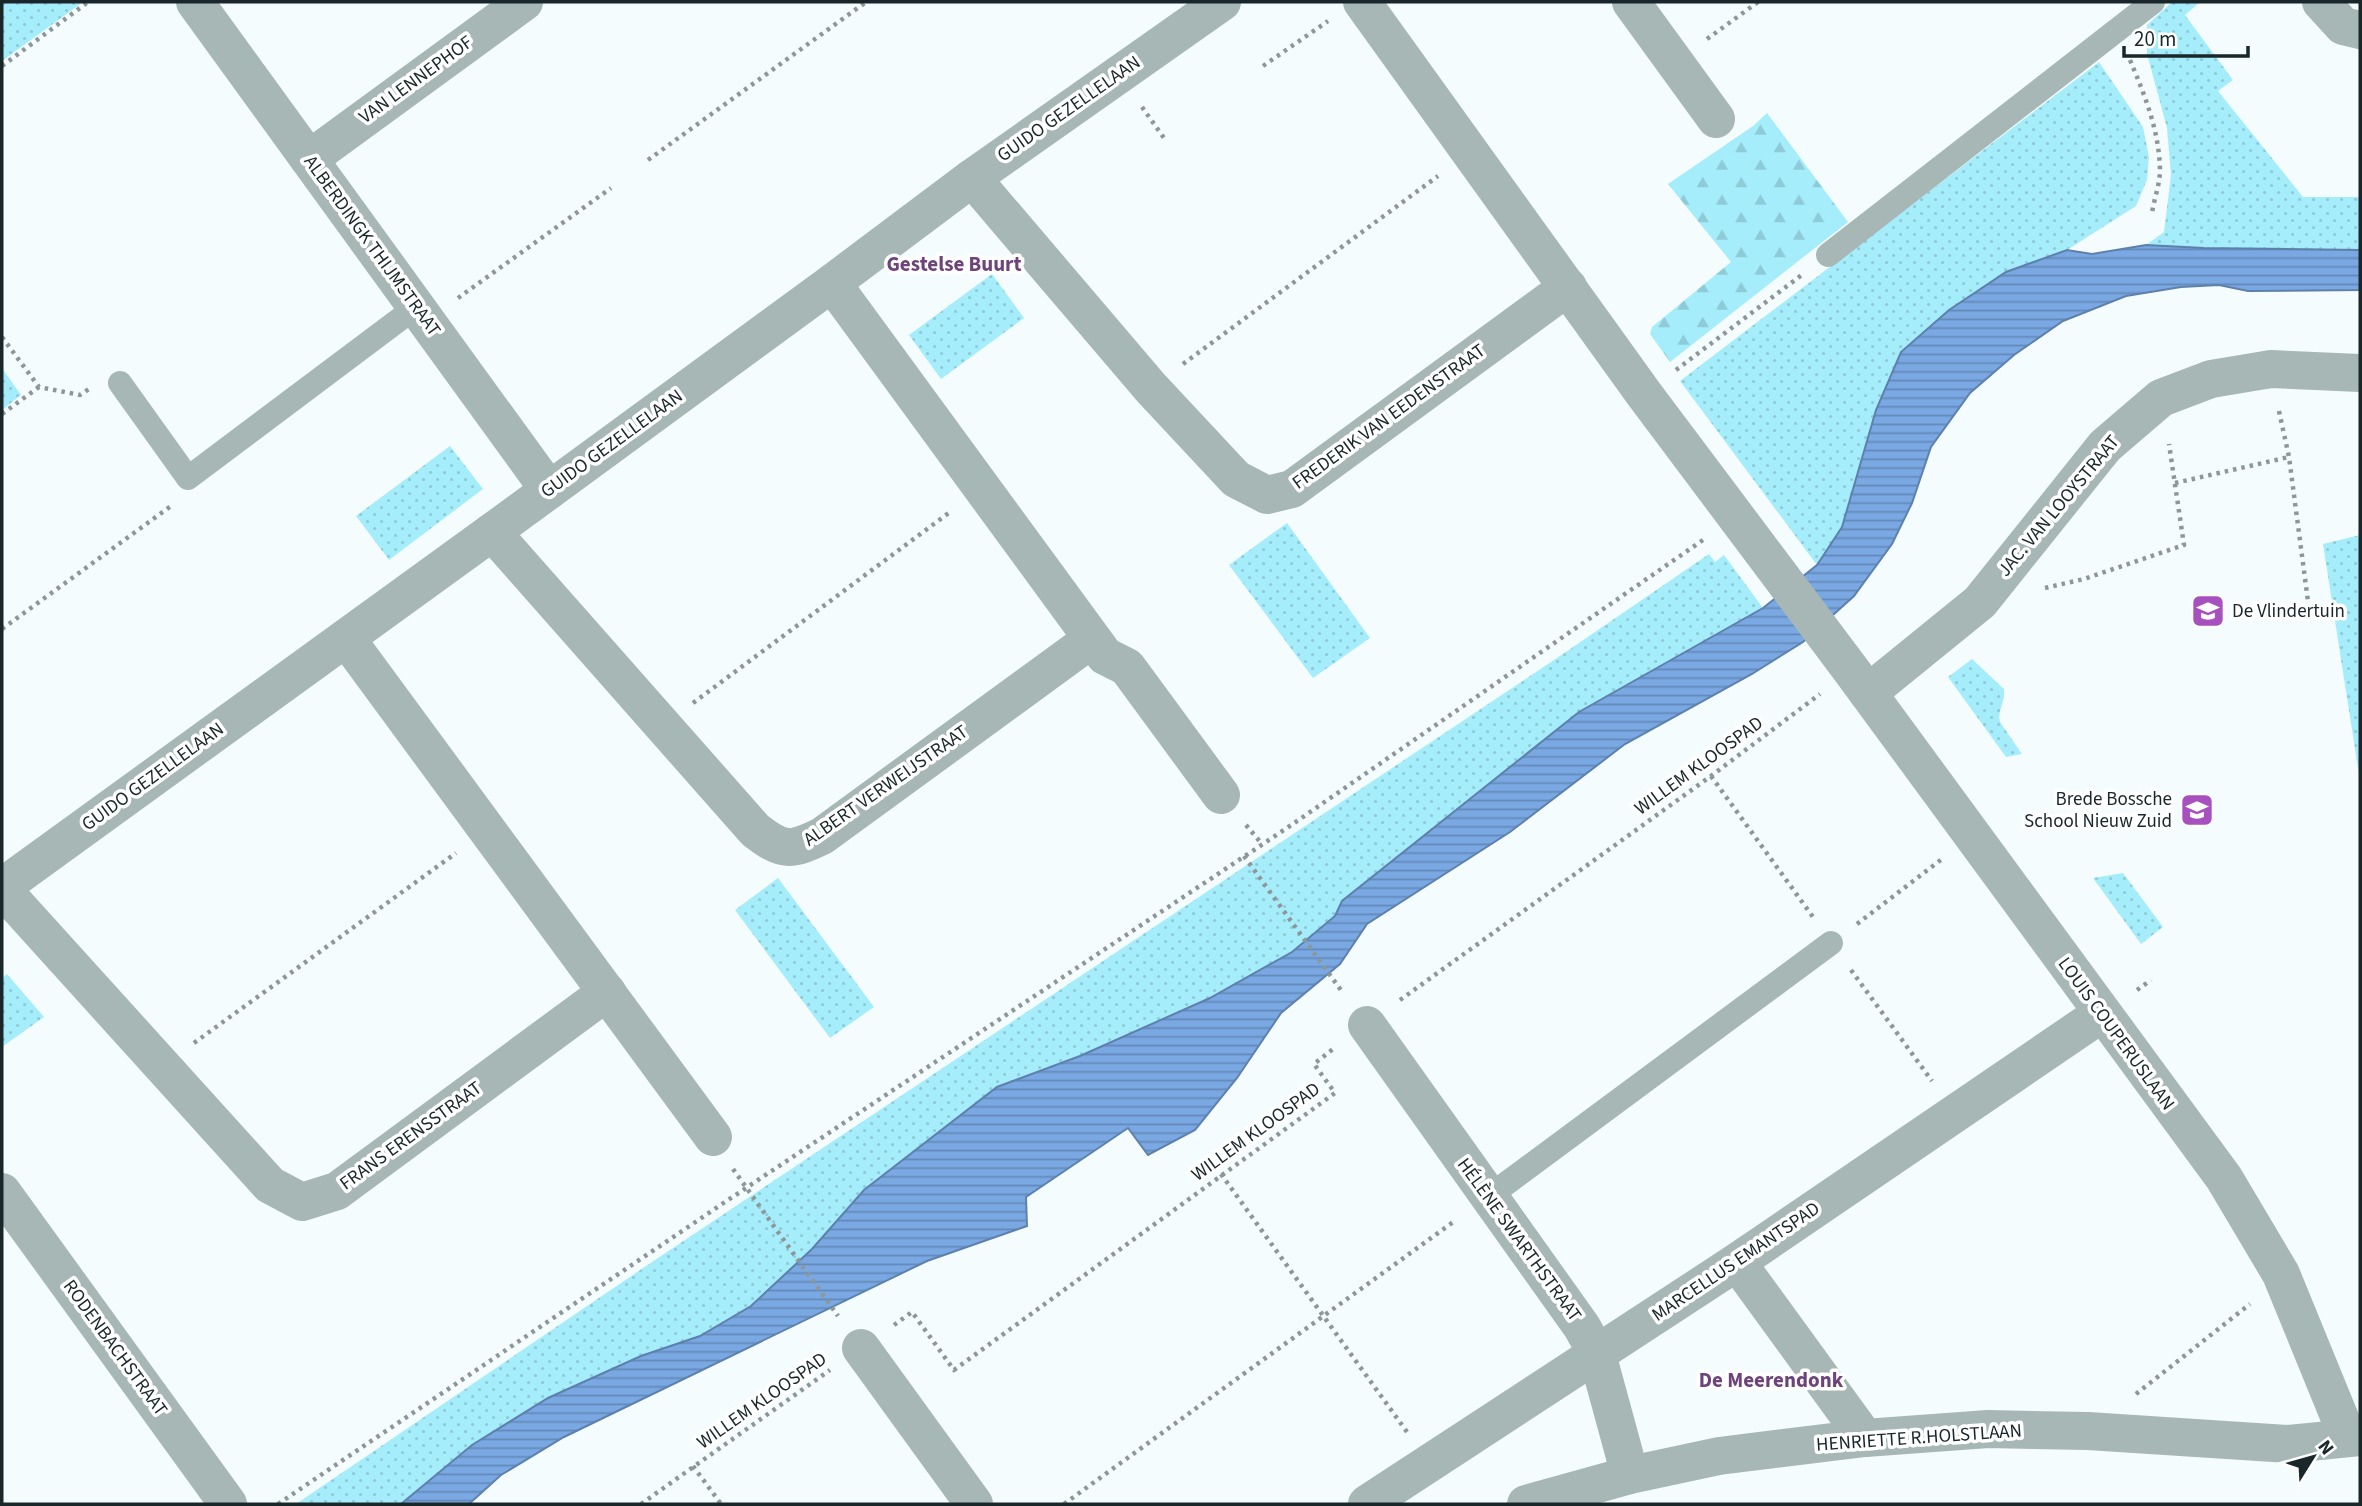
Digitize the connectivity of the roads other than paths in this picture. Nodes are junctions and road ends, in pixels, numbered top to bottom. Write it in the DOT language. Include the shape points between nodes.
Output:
graph roads {
  1 [pos="195,2"];
  2 [pos="524,2"];
  3 [pos="1222,2"];
  4 [pos="1631,2"];
  5 [pos="2153,2"];
  6 [pos="2321,2"];
  7 [pos="1348,9"];
  8 [pos="2360,30"];
  9 [pos="1716,119"];
  10 [pos="309,159"];
  11 [pos="972,178"];
  12 [pos="1828,256"];
  13 [pos="832,283"];
  14 [pos="1569,287"];
  15 [pos="421,314"];
  16 [pos="2360,373"];
  17 [pos="120,383"];
  18 [pos="549,490"];
  19 [pos="492,532"];
  20 [pos="346,638"];
  21 [pos="1092,639"];
  22 [pos="1853,673"];
  23 [pos="1221,795"];
  24 [pos="2,888"];
  25 [pos="1831,943"];
  26 [pos="607,992"];
  27 [pos="1357,1011"];
  28 [pos="2101,1014"];
  29 [pos="713,1137"];
  30 [pos="2,1192"];
  31 [pos="1488,1196"];
  32 [pos="1737,1262"];
  33 [pos="861,1348"];
  34 [pos="1597,1354"];
  35 [pos="2354,1437"];
  36 [pos="1865,1438"];
  37 [pos="1630,1475"];
  38 [pos="228,1504"];
  39 [pos="974,1504"];
  40 [pos="1367,1504"];
  41 [pos="1526,1504"];
  1 -- 10 [label="street, ALBERDINGK THIJMSTRAAT"];
  2 -- 10 [label="street, VAN LENNEPHOF"];
  3 -- 11 [label="street, GUIDO GEZELLELAAN"];
  4 -- 9 [label="street"];
  5 -- 12 [label="lane"];
  6 -- 8 [label="street" via="2343,26"];
  7 -- 14 [label="street" via="1471,152"];
  10 -- 15 [label="street, ALBERDINGK THIJMSTRAAT"];
  11 -- 13 [label="street, GUIDO GEZELLELAAN"];
  11 -- 14 [label="street, FREDERIK VAN EEDENSTRAAT" via="1151,388 1236,479 1267,495 1292,489"];
  13 -- 18 [label="street, GUIDO GEZELLELAAN"];
  13 -- 21 [label="street"];
  14 -- 22 [label="street, LOUIS COUPERUSLAAN"];
  15 -- 17 [label="lane" via="188,478"];
  15 -- 18 [label="street, ALBERDINGK THIJMSTRAAT"];
  16 -- 22 [label="street, JAC. VAN LOOYSTRAAT" via="2271,369 2211,379 2161,398 2105,446 1980,602"];
  18 -- 19 [label="street, GUIDO GEZELLELAAN"];
  19 -- 20 [label="street, GUIDO GEZELLELAAN"];
  19 -- 21 [label="street, ALBERT VERWEIJSTRAAT" via="773,845 799,848 822,835"];
  20 -- 24 [label="street, GUIDO GEZELLELAAN"];
  20 -- 26 [label="street"];
  21 -- 23 [label="street" via="1105,656 1127,667"];
  22 -- 28 [label="street, LOUIS COUPERUSLAAN"];
  24 -- 26 [label="street, FRANS ERENSSTRAAT" via="270,1185 302,1202 337,1191"];
  25 -- 31 [label="lane"];
  26 -- 29 [label="street"];
  27 -- 31 [label="street, HÉLÈNE SWARTHSTRAAT"];
  28 -- 32 [label="street, MARCELLUS EMANTSPAD"];
  28 -- 35 [label="street, LOUIS COUPERUSLAAN" via="2224,1178 2281,1274"];
  30 -- 38 [label="street, RODENBACHSTRAAT"];
  31 -- 34 [label="street, HÉLÈNE SWARTHSTRAAT"];
  32 -- 34 [label="street, MARCELLUS EMANTSPAD"];
  32 -- 36 [label="street"];
  33 -- 39 [label="street"];
  34 -- 37 [label="street, HÉLÈNE SWARTHSTRAAT"];
  34 -- 40 [label="street, MARCELLUS EMANTSPAD"];
  35 -- 36 [label="street, HENRIETTE R.HOLSTLAAN" via="2289,1444 1988,1429"];
  36 -- 37 [label="street, HENRIETTE R.HOLSTLAAN" via="1718,1456"];
  37 -- 41 [label="street, HENRIETTE R.HOLSTLAAN"];
}
